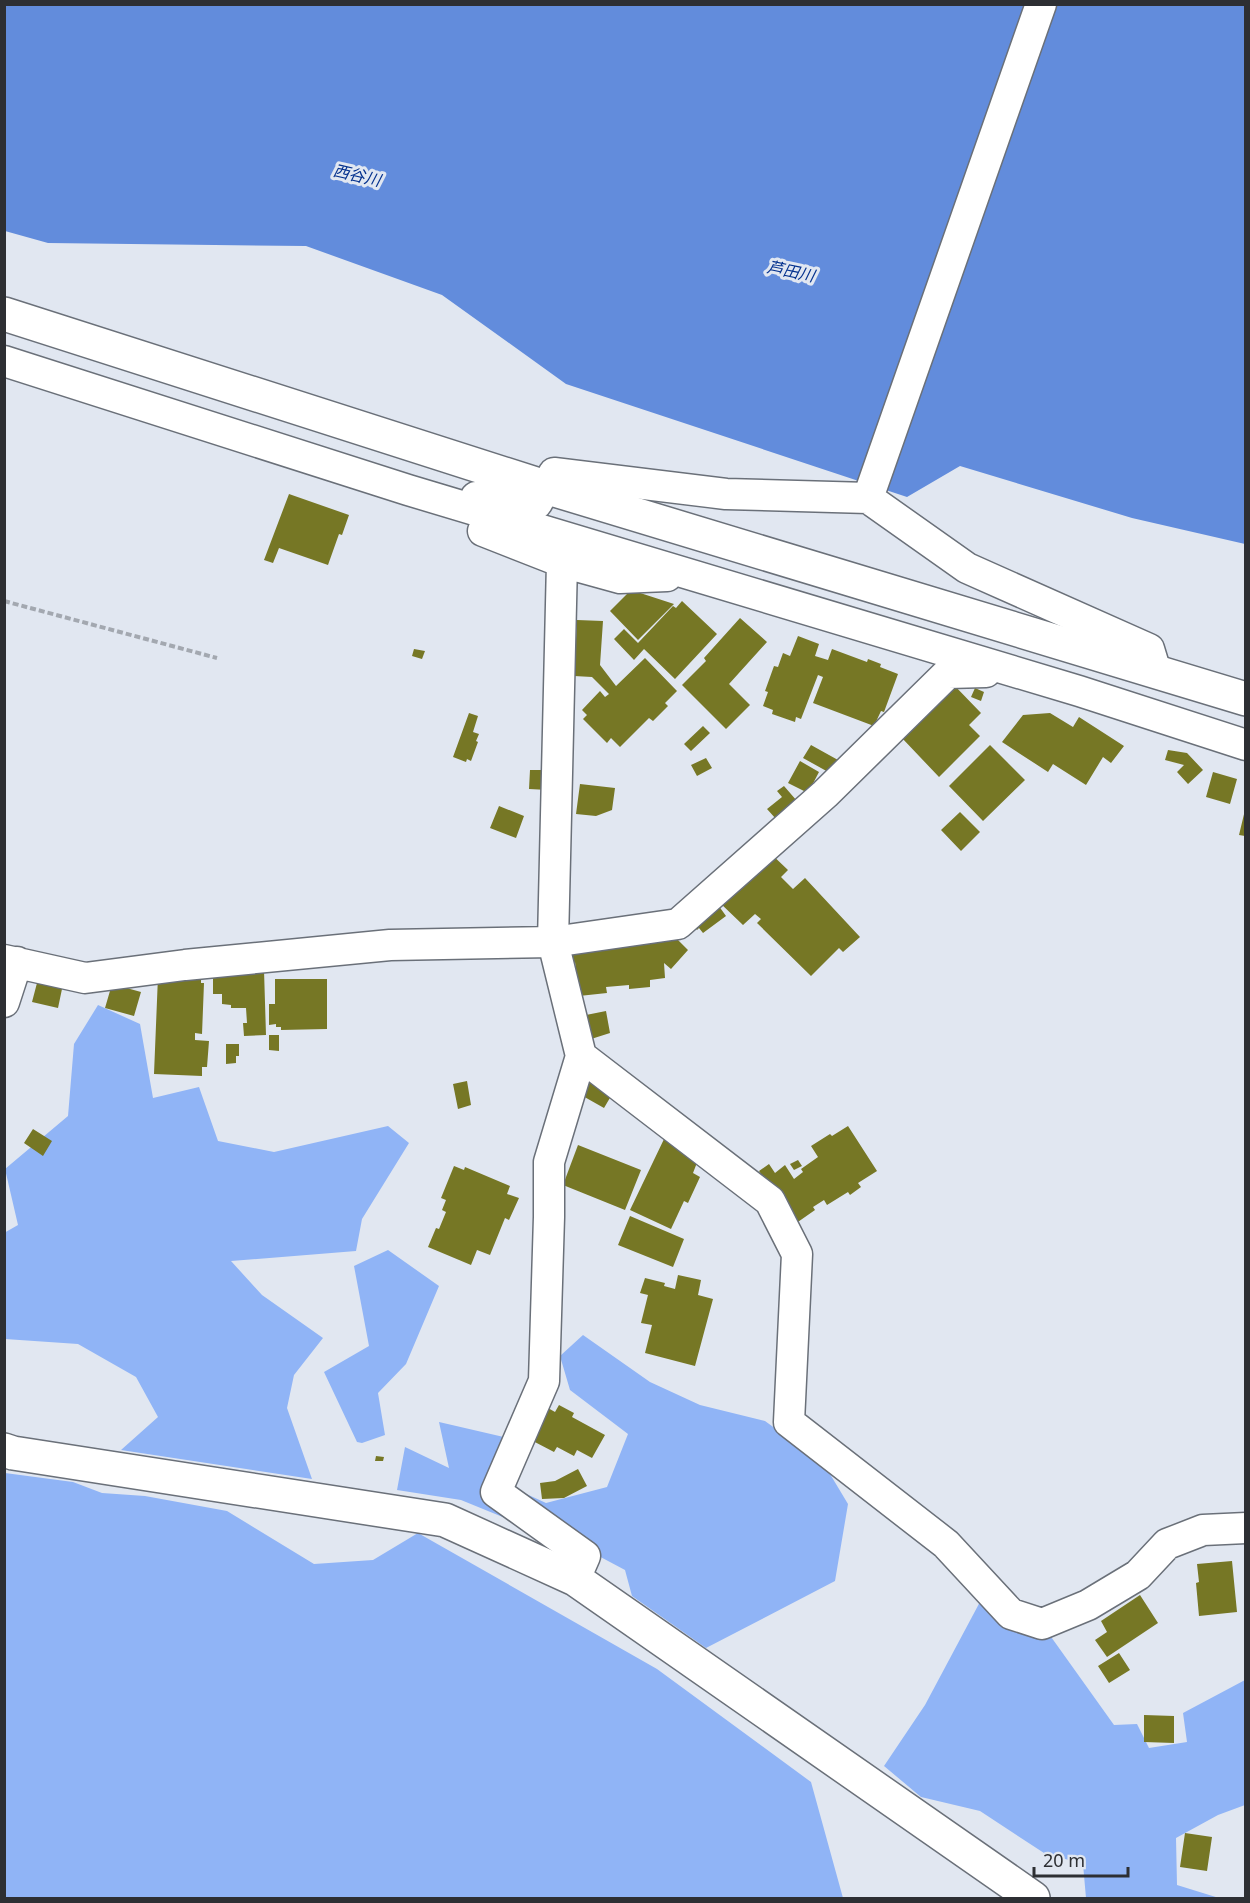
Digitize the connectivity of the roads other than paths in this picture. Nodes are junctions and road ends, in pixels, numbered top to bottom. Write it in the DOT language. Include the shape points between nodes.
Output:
graph roads {
  1 [pos="1041,4"];
  2 [pos="4,314"];
  3 [pos="4,361"];
  4 [pos="545,487"];
  5 [pos="408,490"];
  6 [pos="868,498"];
  7 [pos="562,562"];
  8 [pos="689,575"];
  9 [pos="1014,672"];
  10 [pos="1156,672"];
  11 [pos="1245,699"];
  12 [pos="1245,745"];
  13 [pos="553,942"];
  14 [pos="11,961"];
  15 [pos="4,1002"];
  16 [pos="581,1056"];
  17 [pos="4,1450"];
  18 [pos="1245,1528"];
  19 [pos="575,1579"];
  20 [pos="1033,1899"];
  1 -- 6 [label="street"];
  2 -- 4 [label="street"];
  3 -- 5 [label="street"];
  4 -- 5 [label="street" via="537,503"];
  4 -- 6 [label="street" via="554,473 726,494"];
  4 -- 10 [label="street"];
  5 -- 7 [label="street" via="437,514"];
  5 -- 8 [label="street"];
  6 -- 10 [label="street" via="967,568 1149,649"];
  7 -- 8 [label="street" via="620,578"];
  7 -- 13 [label="street"];
  8 -- 9 [label="street"];
  9 -- 12 [label="street"];
  9 -- 13 [label="street" via="948,673 825,795 678,924"];
  10 -- 11 [label="street"];
  13 -- 14 [label="street" via="390,945 185,964 85,978"];
  13 -- 16 [label="street"];
  14 -- 15 [label="street"];
  16 -- 18 [label="street" via="770,1201 797,1254 789,1422 946,1544 1011,1614 1042,1624 1089,1605 1138,1575 1167,1544 1203,1530"];
  16 -- 19 [label="street" via="549,1162 544,1381 496,1492 585,1556"];
  17 -- 19 [label="street" via="445,1520"];
  19 -- 20 [label="street"];
}
